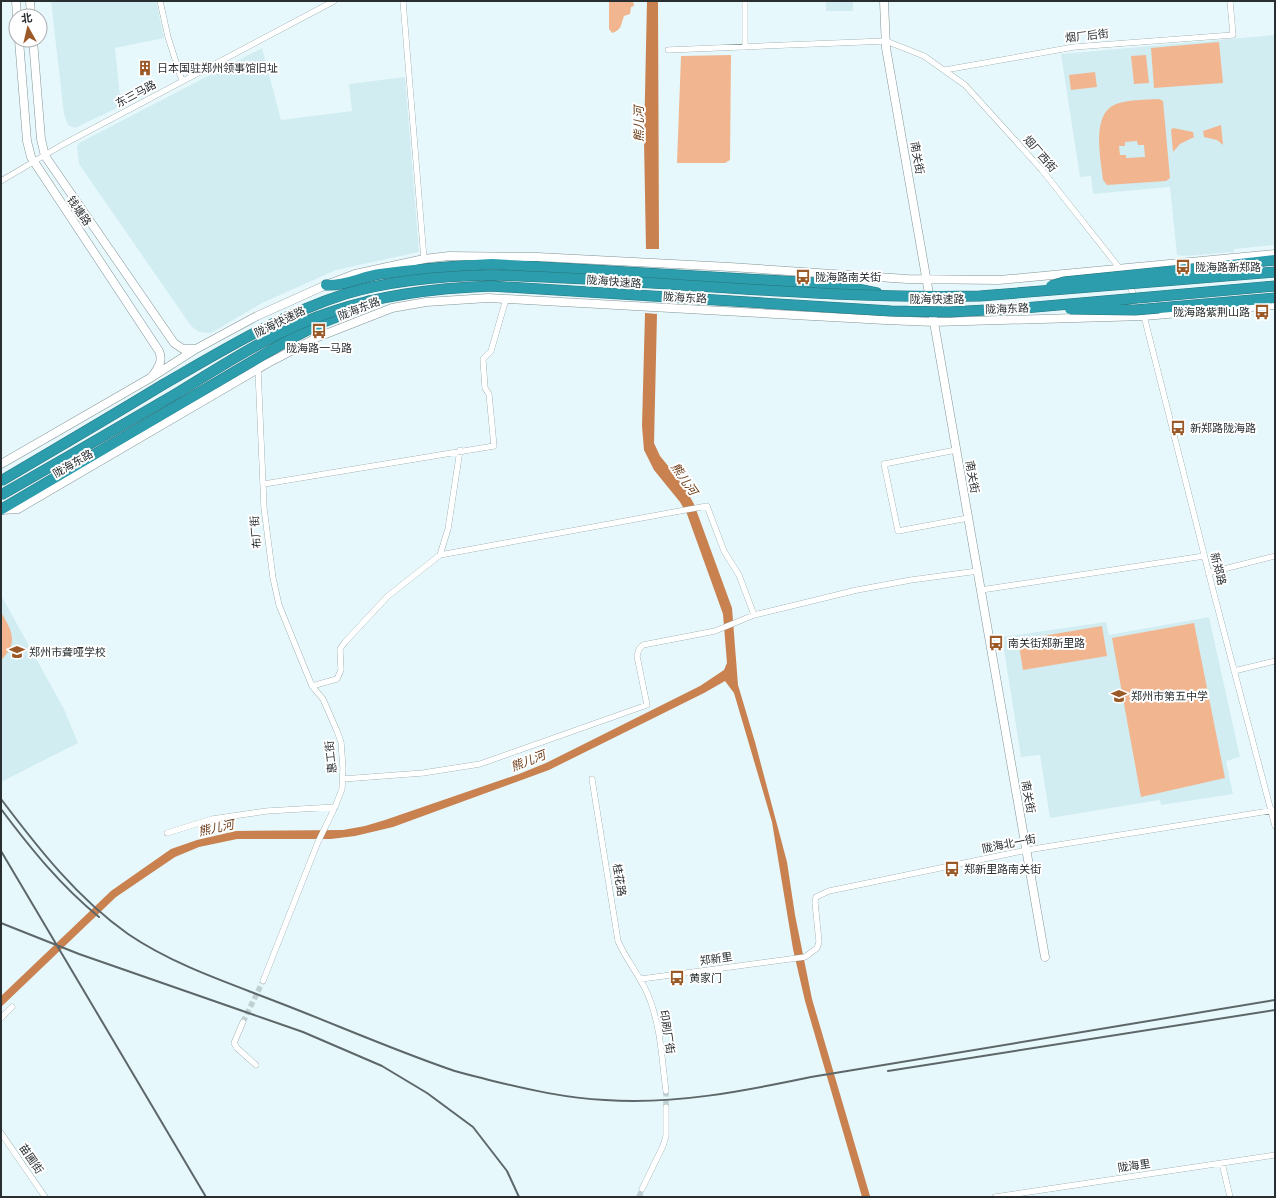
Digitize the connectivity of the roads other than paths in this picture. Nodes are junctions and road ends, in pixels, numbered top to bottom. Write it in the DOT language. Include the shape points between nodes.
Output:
graph roads {
  1 [pos="160,1"];
  2 [pos="334,1"];
  3 [pos="403,1"];
  4 [pos="745,1"];
  5 [pos="884,1"];
  6 [pos="1230,1"];
  7 [pos="886,40"];
  8 [pos="745,47"];
  9 [pos="20,48"];
  10 [pos="34,48"];
  11 [pos="668,50"];
  12 [pos="945,70"];
  13 [pos="182,82"];
  14 [pos="45,156"];
  15 [pos="34,163"];
  16 [pos="1,181"];
  17 [pos="1275,254"];
  18 [pos="424,259"];
  19 [pos="1275,260"];
  20 [pos="1120,268"];
  21 [pos="1275,272"];
  22 [pos="927,280"];
  23 [pos="326,285"];
  24 [pos="1275,286"];
  25 [pos="1023,293"];
  26 [pos="895,297"];
  27 [pos="1275,298"];
  28 [pos="506,299"];
  29 [pos="370,300"];
  30 [pos="1275,305"];
  31 [pos="1024,308"];
  32 [pos="1144,316"];
  33 [pos="934,322"];
  34 [pos="196,349"];
  35 [pos="258,369"];
  36 [pos="152,377"];
  37 [pos="460,450"];
  38 [pos="956,450"];
  39 [pos="1,464"];
  40 [pos="1,481"];
  41 [pos="264,484"];
  42 [pos="1,495"];
  43 [pos="2,510"];
  44 [pos="968,518"];
  45 [pos="440,555"];
  46 [pos="1204,556"];
  47 [pos="1275,556"];
  48 [pos="978,571"];
  49 [pos="1208,573"];
  50 [pos="981,590"];
  51 [pos="754,616"];
  52 [pos="1275,661"];
  53 [pos="1234,671"];
  54 [pos="312,686"];
  55 [pos="343,779"];
  56 [pos="592,779"];
  57 [pos="335,807"];
  58 [pos="1273,811"];
  59 [pos="1275,826"];
  60 [pos="167,833"];
  61 [pos="1026,850"];
  62 [pos="805,957"];
  63 [pos="1045,957"];
  64 [pos="641,979"];
  65 [pos="263,980"];
  66 [pos="12,1007"];
  67 [pos="1,1018"];
  68 [pos="243,1022"];
  69 [pos="256,1065"];
  70 [pos="666,1091"];
  71 [pos="666,1107"];
  72 [pos="1,1133"];
  73 [pos="1275,1155"];
  74 [pos="1222,1163"];
  75 [pos="642,1189"];
  76 [pos="45,1197"];
  77 [pos="995,1197"];
  78 [pos="1230,1197"];
  1 -- 13 [label="street"];
  2 -- 13 [label="street, 东三马路"];
  3 -- 18 [label="street"];
  4 -- 8 [label="street"];
  5 -- 7 [label="street, 南关街"];
  6 -- 12 [label="street, 烟厂后街" via="1233,35 1074,46"];
  7 -- 8 [label="street"];
  7 -- 12 [label="street, 烟厂西街" via="924,56"];
  7 -- 22 [label="street, 南关街"];
  8 -- 11 [label="street"];
  9 -- 15 [label="street, 钱塘路" via="27,141"];
  10 -- 14 [label="street, 钱塘路" via="41,139"];
  12 -- 20 [label="street, 烟厂西街" via="965,85 1042,170"];
  13 -- 14 [label="street, 东三马路"];
  14 -- 15 [label="street, 东三马路"];
  14 -- 34 [label="street, 钱塘路" via="174,343 183,349"];
  15 -- 16 [label="street, 东三马路"];
  15 -- 36 [label="street, 钱塘路" via="159,351 160,364"];
  17 -- 20 [label="street"];
  18 -- 22 [label="street" via="456,256 538,257"];
  18 -- 23 [label="street" via="361,273"];
  19 -- 25 [label="highway, bridge" via="1064,282"];
  20 -- 22 [label="street" via="999,280"];
  20 -- 32 [label="street, 烟厂西街"];
  21 -- 25 [label="highway, 陇海快速路, bridge"];
  22 -- 33 [label="street, 南关街"];
  23 -- 26 [label="highway, bridge" via="338,286 378,274 479,265 826,283"];
  23 -- 34 [label="street" via="257,316"];
  24 -- 31 [label="highway, 陇海快速路, bridge"];
  25 -- 26 [label="highway, 陇海快速路, bridge"];
  26 -- 40 [label="highway, 陇海快速路, bridge" via="491,275 440,278 375,287 303,309 259,330"];
  27 -- 31 [label="highway, bridge" via="1136,310"];
  28 -- 33 [label="street, 陇海东路"];
  28 -- 35 [label="street, 陇海东路" via="463,298 392,308 318,337"];
  28 -- 37 [label="street" via="491,351 482,359 485,388 489,394 494,446"];
  29 -- 31 [label="highway, 陇海快速路, bridge" via="439,289 492,286 898,311"];
  29 -- 42 [label="highway, 陇海快速路, bridge" via="334,311 288,330"];
  29 -- 43 [label="highway" via="362,308 319,324 292,338"];
  30 -- 32 [label="street, 陇海东路"];
  32 -- 33 [label="street, 陇海东路"];
  32 -- 46 [label="street, 新郑路"];
  33 -- 38 [label="street, 南关街"];
  34 -- 36 [label="street"];
  35 -- 41 [label="street, 布厂街"];
  35 -- 43 [label="street, 陇海东路" via="18,509"];
  36 -- 39 [label="street"];
  37 -- 41 [label="street"];
  37 -- 45 [label="street" via="448,529"];
  38 -- 44 [label="street, 南关街"];
  38 -- 44 [label="street" via="884,464 898,531"];
  41 -- 54 [label="street, 布厂街" via="269,559 279,605"];
  44 -- 48 [label="street, 南关街"];
  45 -- 51 [label="street" via="707,506 724,551 739,575"];
  45 -- 54 [label="street" via="388,596 345,642 340,649 342,665 337,679"];
  46 -- 49 [label="street, 新郑路"];
  46 -- 50 [label="street"];
  47 -- 49 [label="street"];
  48 -- 50 [label="street, 南关街"];
  48 -- 51 [label="street" via="857,590"];
  49 -- 53 [label="street, 新郑路"];
  50 -- 61 [label="street, 南关街"];
  51 -- 55 [label="street" via="715,631 643,645 637,656 647,706 480,764 423,773"];
  52 -- 53 [label="street"];
  53 -- 58 [label="street, 新郑路"];
  54 -- 55 [label="street, 惠工街" via="323,699 337,730"];
  55 -- 57 [label="street, 惠工街"];
  56 -- 64 [label="street, 桂花路" via="618,941"];
  57 -- 60 [label="street" via="266,811 212,819"];
  57 -- 65 [label="street, 惠工街" via="318,842"];
  58 -- 59 [label="street, 新郑路"];
  58 -- 61 [label="street, 陇海北一街"];
  61 -- 62 [label="street, 陇海北一街" via="821,894 816,897 815,902 819,942 817,948"];
  61 -- 63 [label="street, 南关街"];
  62 -- 64 [label="street, 郑新里"];
  64 -- 70 [label="street, 印刷厂街" via="655,1016"];
  66 -- 67 [label="street"];
  68 -- 69 [label="street" via="234,1042"];
  71 -- 75 [label="street" via="666,1136"];
  72 -- 76 [label="street, 苗圃街"];
  73 -- 74 [label="street, 陇海里"];
  74 -- 77 [label="street, 陇海里"];
  74 -- 78 [label="street"];
}
